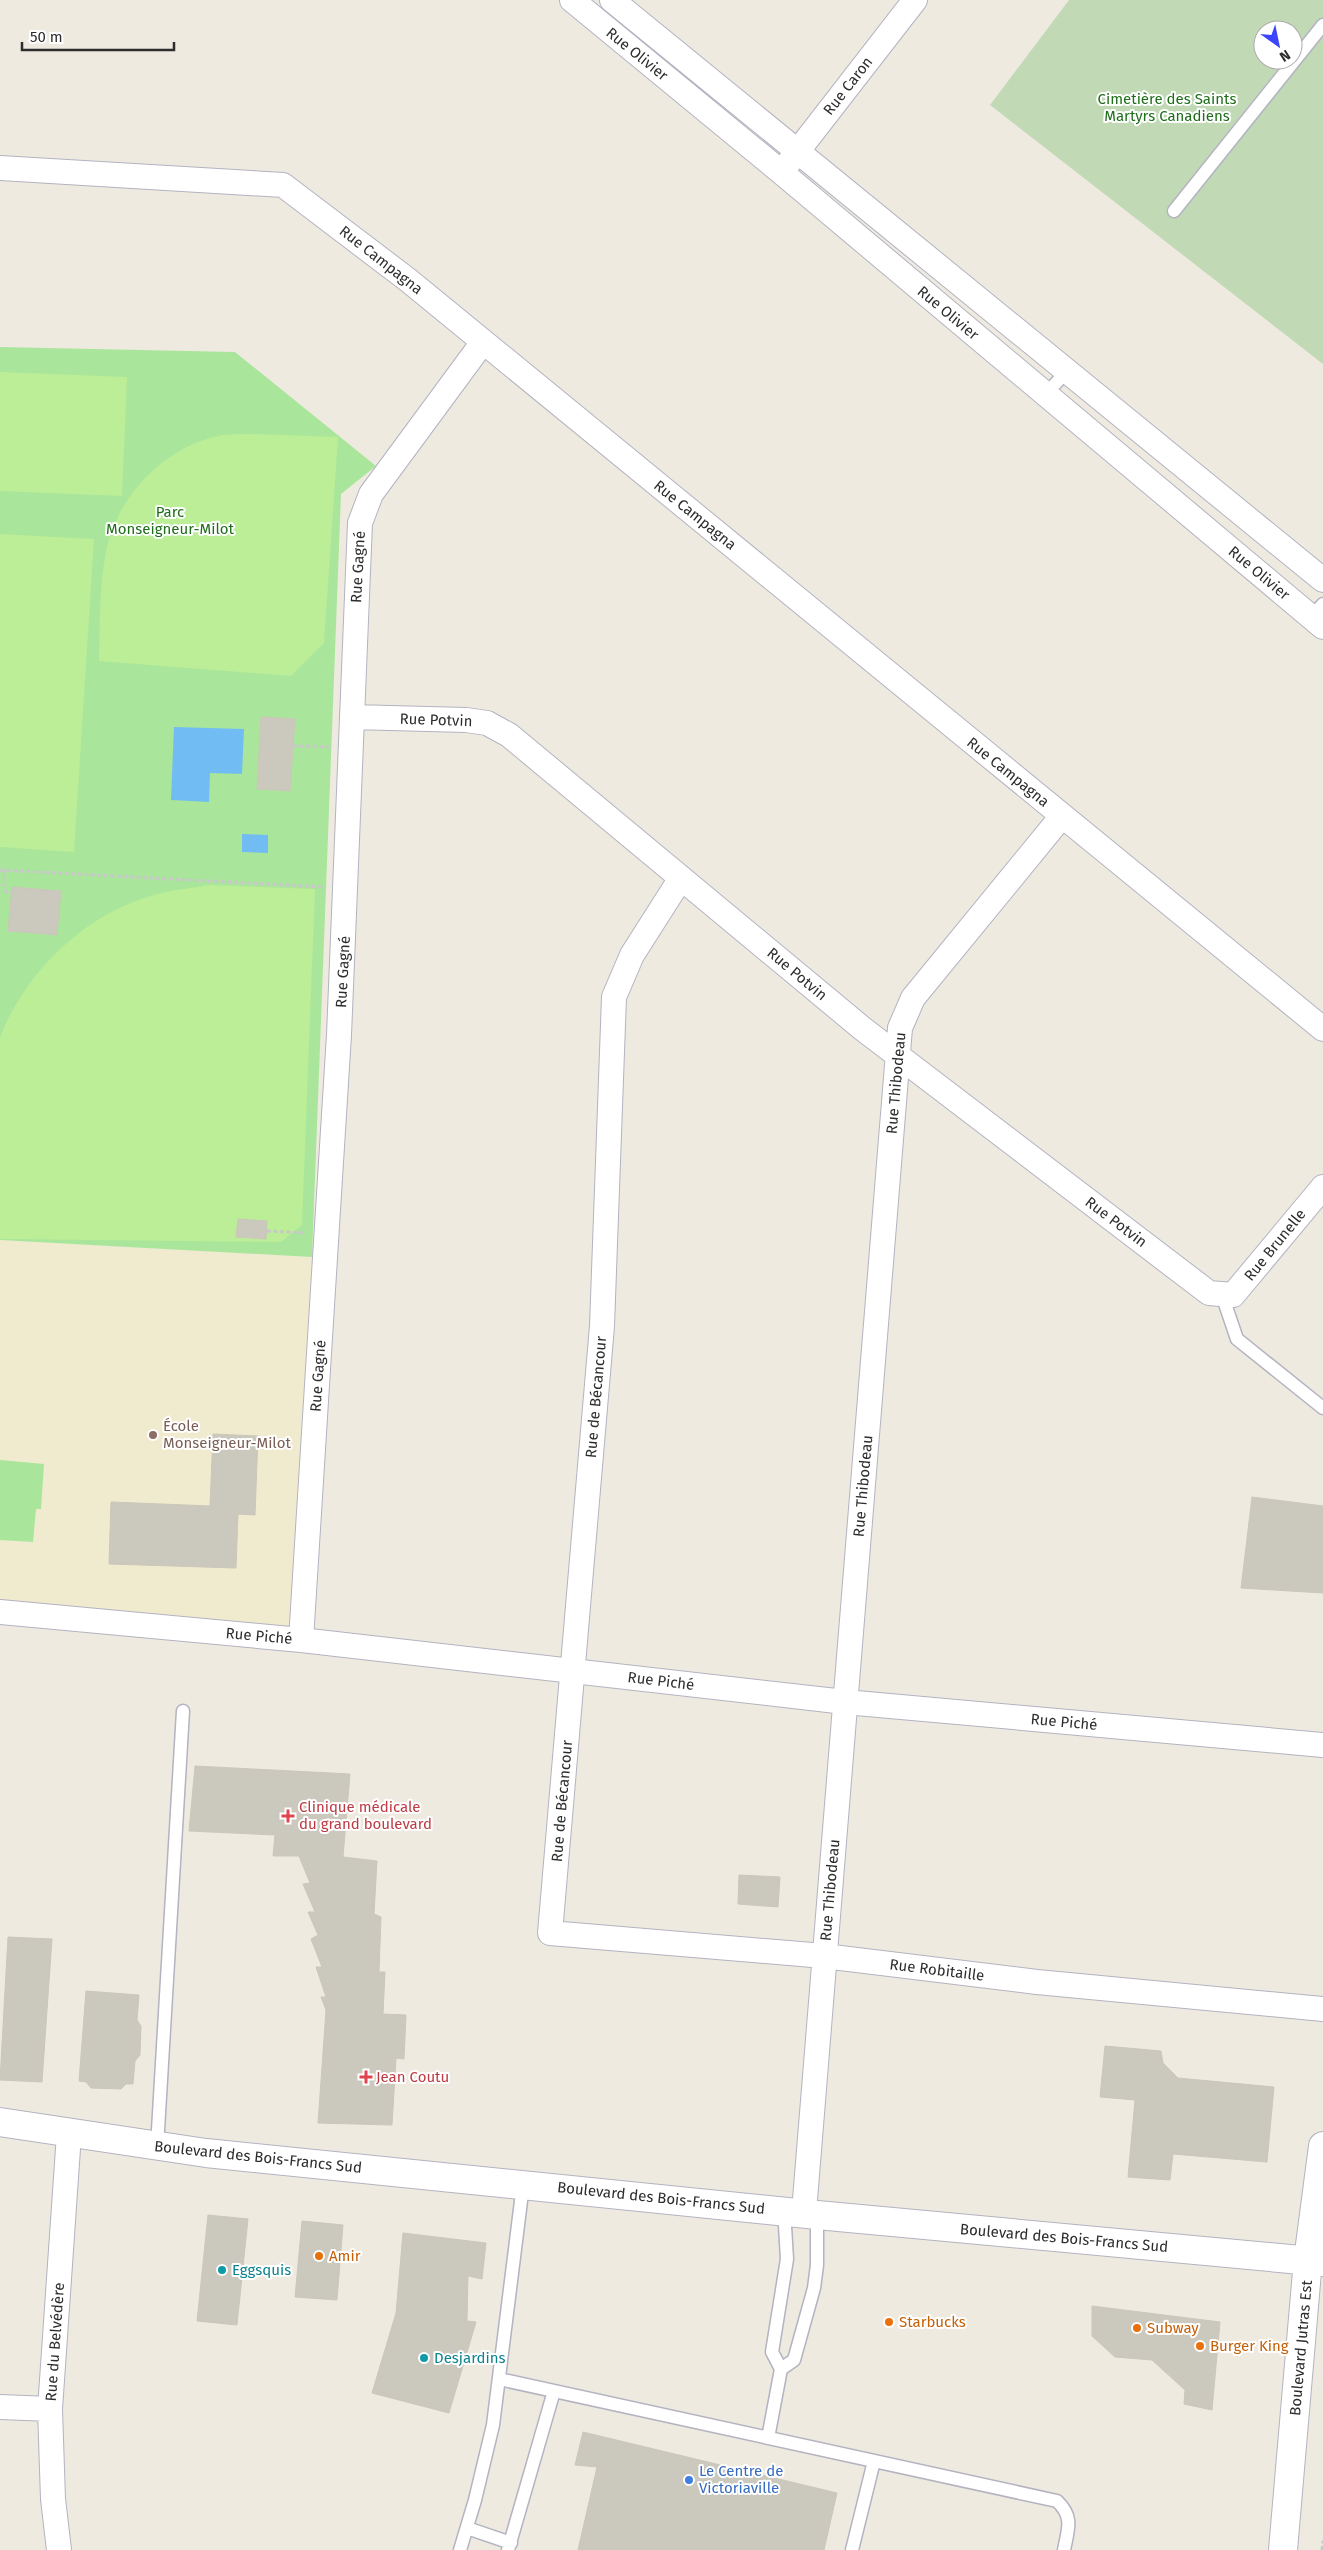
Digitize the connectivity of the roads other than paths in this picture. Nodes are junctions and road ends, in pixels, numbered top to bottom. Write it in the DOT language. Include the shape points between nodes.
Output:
graph roads {
  1 [pos="572,0"];
  2 [pos="612,0"];
  3 [pos="914,0"];
  4 [pos="1323,25"];
  5 [pos="797,152"];
  6 [pos="0,168"];
  7 [pos="781,172"];
  8 [pos="1174,211"];
  9 [pos="483,342"];
  10 [pos="1067,371"];
  11 [pos="1046,394"];
  12 [pos="1323,580"];
  13 [pos="1319,616"];
  14 [pos="352,717"];
  15 [pos="1062,816"];
  16 [pos="681,878"];
  17 [pos="1323,1030"];
  18 [pos="899,1057"];
  19 [pos="1323,1187"];
  20 [pos="1222,1295"];
  21 [pos="1323,1408"];
  22 [pos="0,1612"];
  23 [pos="301,1640"];
  24 [pos="573,1671"];
  25 [pos="845,1702"];
  26 [pos="182,1711"];
  27 [pos="1323,1745"];
  28 [pos="550,1933"];
  29 [pos="824,1956"];
  30 [pos="1323,2009"];
  31 [pos="0,2122"];
  32 [pos="69,2134"];
  33 [pos="157,2146"];
  34 [pos="1323,2146"];
  35 [pos="523,2185"];
  36 [pos="801,2212"];
  37 [pos="1316,2261"];
  38 [pos="780,2369"];
  39 [pos="499,2379"];
  40 [pos="554,2391"];
  41 [pos="0,2408"];
  42 [pos="50,2409"];
  43 [pos="768,2438"];
  44 [pos="874,2461"];
  45 [pos="466,2528"];
  46 [pos="510,2546"];
  47 [pos="59,2550"];
  48 [pos="460,2550"];
  49 [pos="852,2550"];
  50 [pos="1064,2550"];
  51 [pos="1283,2550"];
  1 -- 7 [label="street, Rue Olivier"];
  2 -- 5 [label="street, Rue Olivier"];
  3 -- 5 [label="street, Rue Caron"];
  4 -- 8 [label="lane"];
  5 -- 7 [label="street, Rue Caron"];
  5 -- 10 [label="street, Rue Olivier"];
  6 -- 9 [label="street, Rue Campagna" via="283,185"];
  7 -- 11 [label="street, Rue Olivier"];
  9 -- 14 [label="street, Rue Gagné" via="372,494 360,523"];
  9 -- 15 [label="street, Rue Campagna"];
  10 -- 11 [label="lane"];
  10 -- 12 [label="street, Rue Olivier"];
  11 -- 13 [label="street, Rue Olivier"];
  14 -- 16 [label="street, Rue Potvin" via="487,723 509,735"];
  14 -- 23 [label="street, Rue Gagné" via="346,888"];
  15 -- 17 [label="street, Rue Campagna"];
  15 -- 18 [label="street, Rue Thibodeau" via="913,998 900,1028"];
  16 -- 18 [label="street, Rue Potvin"];
  16 -- 24 [label="street, Rue de Bécancour" via="632,955 614,998 602,1326"];
  18 -- 20 [label="street, Rue Potvin" via="1210,1293"];
  18 -- 25 [label="street, Rue Thibodeau"];
  19 -- 20 [label="street, Rue Brunelle" via="1244,1284 1233,1295"];
  20 -- 21 [label="lane" via="1237,1339"];
  22 -- 23 [label="street, Rue Piché"];
  23 -- 24 [label="street, Rue Piché"];
  24 -- 25 [label="street, Rue Piché"];
  24 -- 28 [label="street, Rue de Bécancour"];
  25 -- 27 [label="street, Rue Piché"];
  25 -- 29 [label="street, Rue Thibodeau"];
  26 -- 33 [label="lane"];
  28 -- 29 [label="street, Rue Robitaille"];
  29 -- 30 [label="street, Rue Robitaille" via="1037,1982"];
  29 -- 36 [label="street, Rue Thibodeau"];
  31 -- 32 [label="street, Boulevard des Bois-Francs Sud"];
  32 -- 33 [label="street, Boulevard des Bois-Francs Sud"];
  32 -- 42 [label="street, Rue du Belvédère"];
  33 -- 35 [label="street, Boulevard des Bois-Francs Sud"];
  34 -- 37 [label="street, Boulevard Jutras Est"];
  35 -- 36 [label="street, Boulevard des Bois-Francs Sud"];
  35 -- 39 [label="lane"];
  36 -- 37 [label="street, Boulevard des Bois-Francs Sud"];
  36 -- 38 [label="lane" via="787,2259 772,2352"];
  36 -- 38 [label="lane" via="817,2265 814,2288 794,2360"];
  37 -- 51 [label="street, Boulevard Jutras Est"];
  38 -- 43 [label="lane"];
  39 -- 40 [label="lane"];
  39 -- 45 [label="lane" via="493,2425"];
  40 -- 43 [label="lane"];
  40 -- 46 [label="lane"];
  41 -- 42 [label="street"];
  42 -- 47 [label="street, Rue du Belvédère" via="53,2499"];
  43 -- 44 [label="lane"];
  44 -- 49 [label="lane"];
  44 -- 50 [label="lane" via="1057,2501 1066,2510 1069,2522"];
  45 -- 46 [label="lane"];
  45 -- 48 [label="lane"];
}
